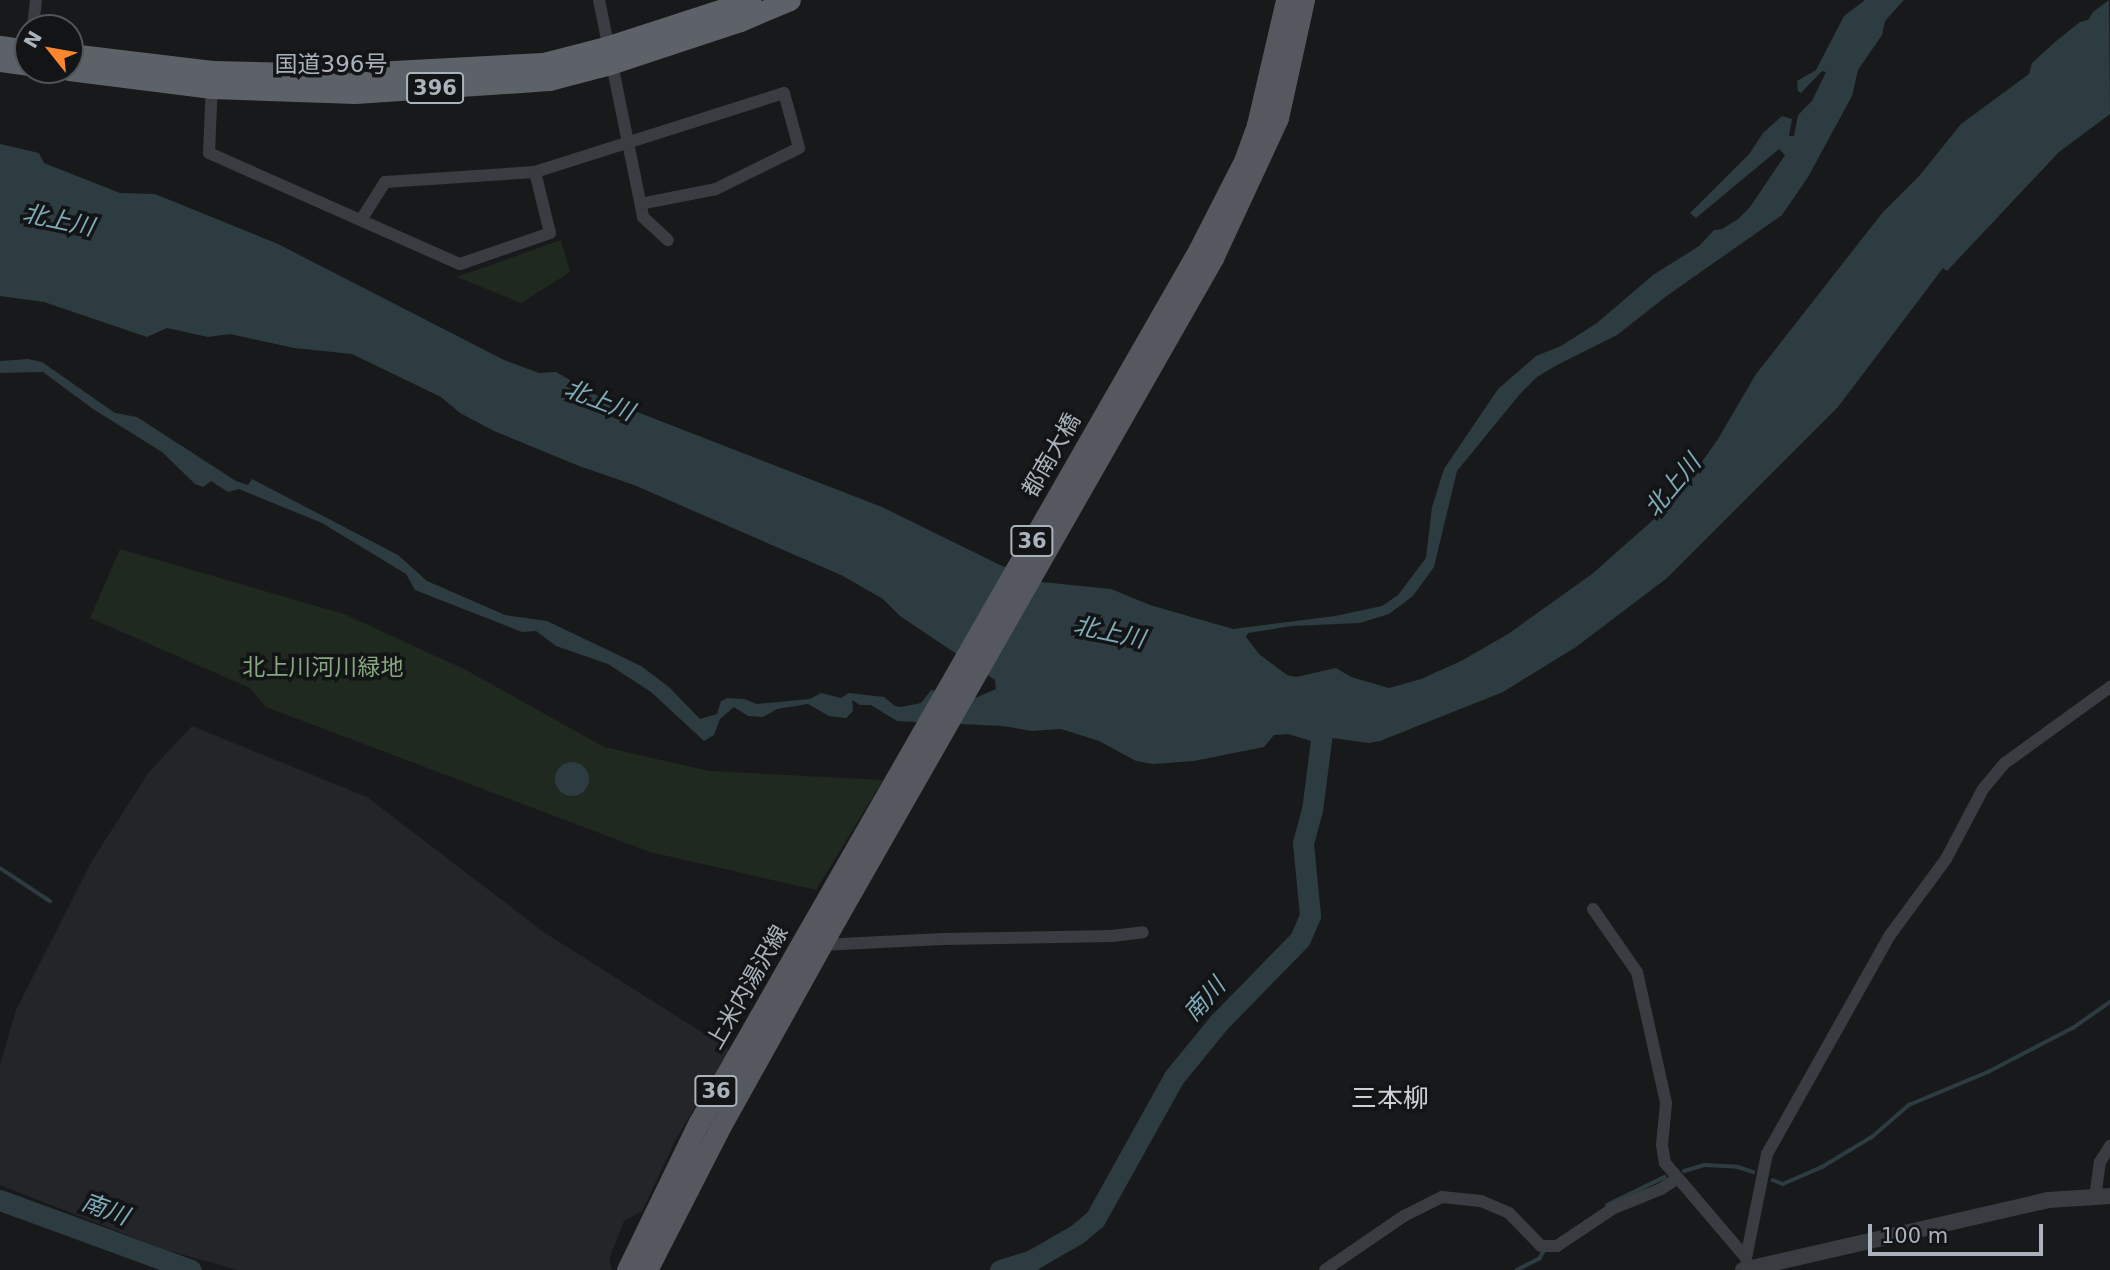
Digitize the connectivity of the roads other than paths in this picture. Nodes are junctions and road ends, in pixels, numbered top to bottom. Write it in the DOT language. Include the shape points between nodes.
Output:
graph roads {
  1 [pos="599,0"];
  2 [pos="751,0"];
  3 [pos="790,0"];
  4 [pos="1286,0"];
  5 [pos="1304,0"];
  6 [pos="84,56"];
  7 [pos="608,56"];
  8 [pos="84,71"];
  9 [pos="212,79"];
  10 [pos="627,142"];
  11 [pos="1251,163"];
  12 [pos="535,172"];
  13 [pos="640,204"];
  14 [pos="361,220"];
  15 [pos="668,240"];
  16 [pos="2110,687"];
  17 [pos="1593,909"];
  18 [pos="827,918"];
  19 [pos="1143,932"];
  20 [pos="821,945"];
  21 [pos="2110,1146"];
  22 [pos="1678,1178"];
  23 [pos="2103,1196"];
  24 [pos="1747,1267"];
  25 [pos="626,1270"];
  26 [pos="647,1270"];
  27 [pos="1325,1270"];
  1 -- 7 [label="street"];
  2 -- 7 [label="highway, 国道396号 / 396"];
  3 -- 7 [label="highway, 国道396号 / 396" via="740,21"];
  4 -- 11 [label="main road, 36"];
  5 -- 11 [label="main road, 36" via="1278,118"];
  6 -- 9 [label="highway, 国道396号 / 396"];
  7 -- 9 [label="highway, 国道396号 / 396"];
  7 -- 10 [label="street"];
  8 -- 9 [label="highway, 国道396号 / 396"];
  9 -- 14 [label="street" via="209,153"];
  10 -- 12 [label="street"];
  10 -- 13 [label="street"];
  10 -- 13 [label="street" via="784,93 799,148 716,189"];
  11 -- 18 [label="main road, 都南大橋 / 36"];
  12 -- 14 [label="street" via="385,182"];
  12 -- 14 [label="street" via="550,233 460,264"];
  13 -- 15 [label="street" via="643,217"];
  16 -- 24 [label="street" via="2005,763 1983,789 1946,859 1890,934 1767,1154"];
  17 -- 22 [label="street" via="1637,972 1666,1102 1665,1163"];
  18 -- 20 [label="main road, 上米内湯沢線 / 36"];
  18 -- 25 [label="main road, 上米内湯沢線 / 36" via="699,1122"];
  19 -- 20 [label="street"];
  20 -- 26 [label="main road, 上米内湯沢線 / 36"];
  21 -- 23 [label="street" via="2100,1162"];
  22 -- 24 [label="street"];
  22 -- 27 [label="street" via="1612,1209 1557,1246 1541,1246 1509,1213 1481,1201 1442,1197 1404,1216"];
  23 -- 24 [label="street" via="2048,1200"];
}
